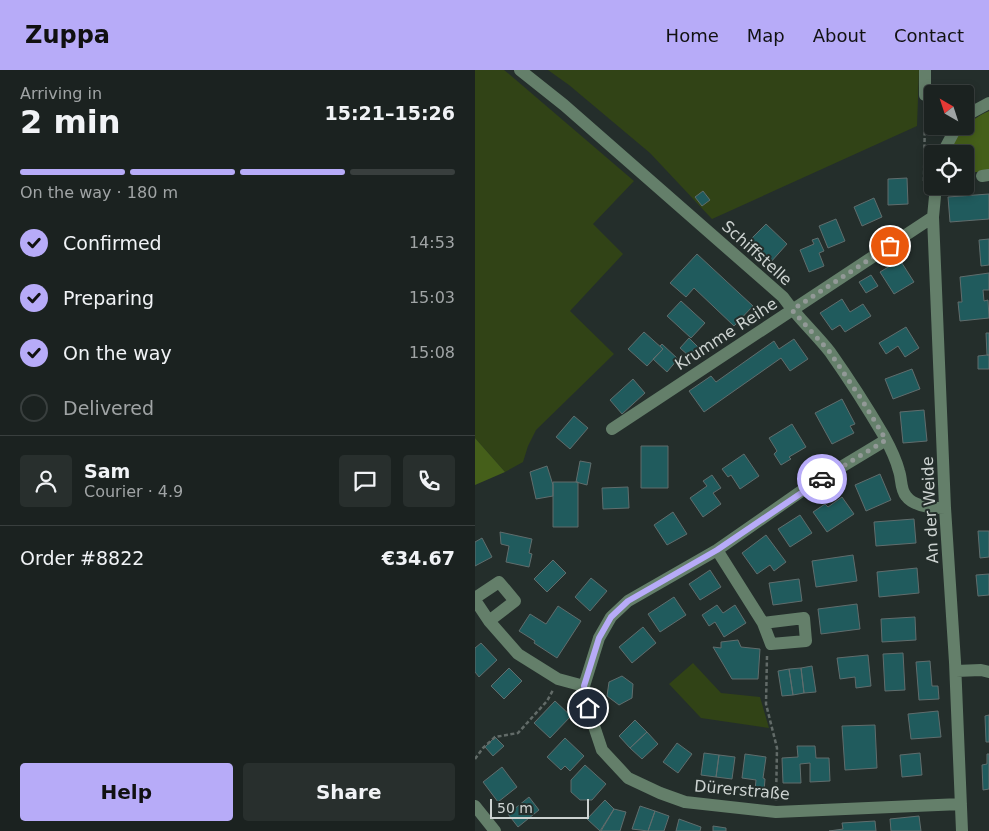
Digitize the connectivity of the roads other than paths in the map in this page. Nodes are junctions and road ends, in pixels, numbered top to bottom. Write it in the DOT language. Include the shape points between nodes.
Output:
graph roads {
  1 [pos="520,70"];
  2 [pos="925,70"];
  3 [pos="927,85"];
  4 [pos="989,104"];
  5 [pos="974,112"];
  6 [pos="931,195"];
  7 [pos="933,217"];
  8 [pos="792,310"];
  9 [pos="612,429"];
  10 [pos="886,440"];
  11 [pos="945,508"];
  12 [pos="717,550"];
  13 [pos="475,599"];
  14 [pos="489,621"];
  15 [pos="763,623"];
  16 [pos="955,672"];
  17 [pos="989,672"];
  18 [pos="584,686"];
  19 [pos="961,804"];
  20 [pos="475,806"];
  21 [pos="495,831"];
  22 [pos="962,831"];
  1 -- 8 [label="street, Schiffstelle" via="707,229 783,297"];
  2 -- 3 [label="street"];
  4 -- 5 [label="street"];
  6 -- 7 [label="street, An der Weide"];
  7 -- 8 [label="street, Krumme Reihe"];
  7 -- 11 [label="street, An der Weide"];
  8 -- 9 [label="street, Krumme Reihe"];
  8 -- 10 [label="street, Schiffstelle" via="829,351"];
  10 -- 11 [label="street, Schiffstelle" via="907,497 931,508"];
  10 -- 12 [label="street, Dürerstraße" via="803,490"];
  11 -- 16 [label="street, An der Weide"];
  12 -- 15 [label="street"];
  12 -- 18 [label="street, Dürerstraße" via="628,601 611,617 599,638"];
  13 -- 14 [label="street"];
  13 -- 14 [label="street" via="499,582 515,601"];
  14 -- 18 [label="street" via="518,654 558,679"];
  15 -- 15 [label="street" via="771,644 806,641 804,618"];
  16 -- 17 [label="street"];
  16 -- 19 [label="street, An der Weide"];
  18 -- 19 [label="street, Dürerstraße" via="602,750 628,778 685,802 776,812"];
  19 -- 22 [label="street, An der Weide"];
  20 -- 21 [label="street"];
}
